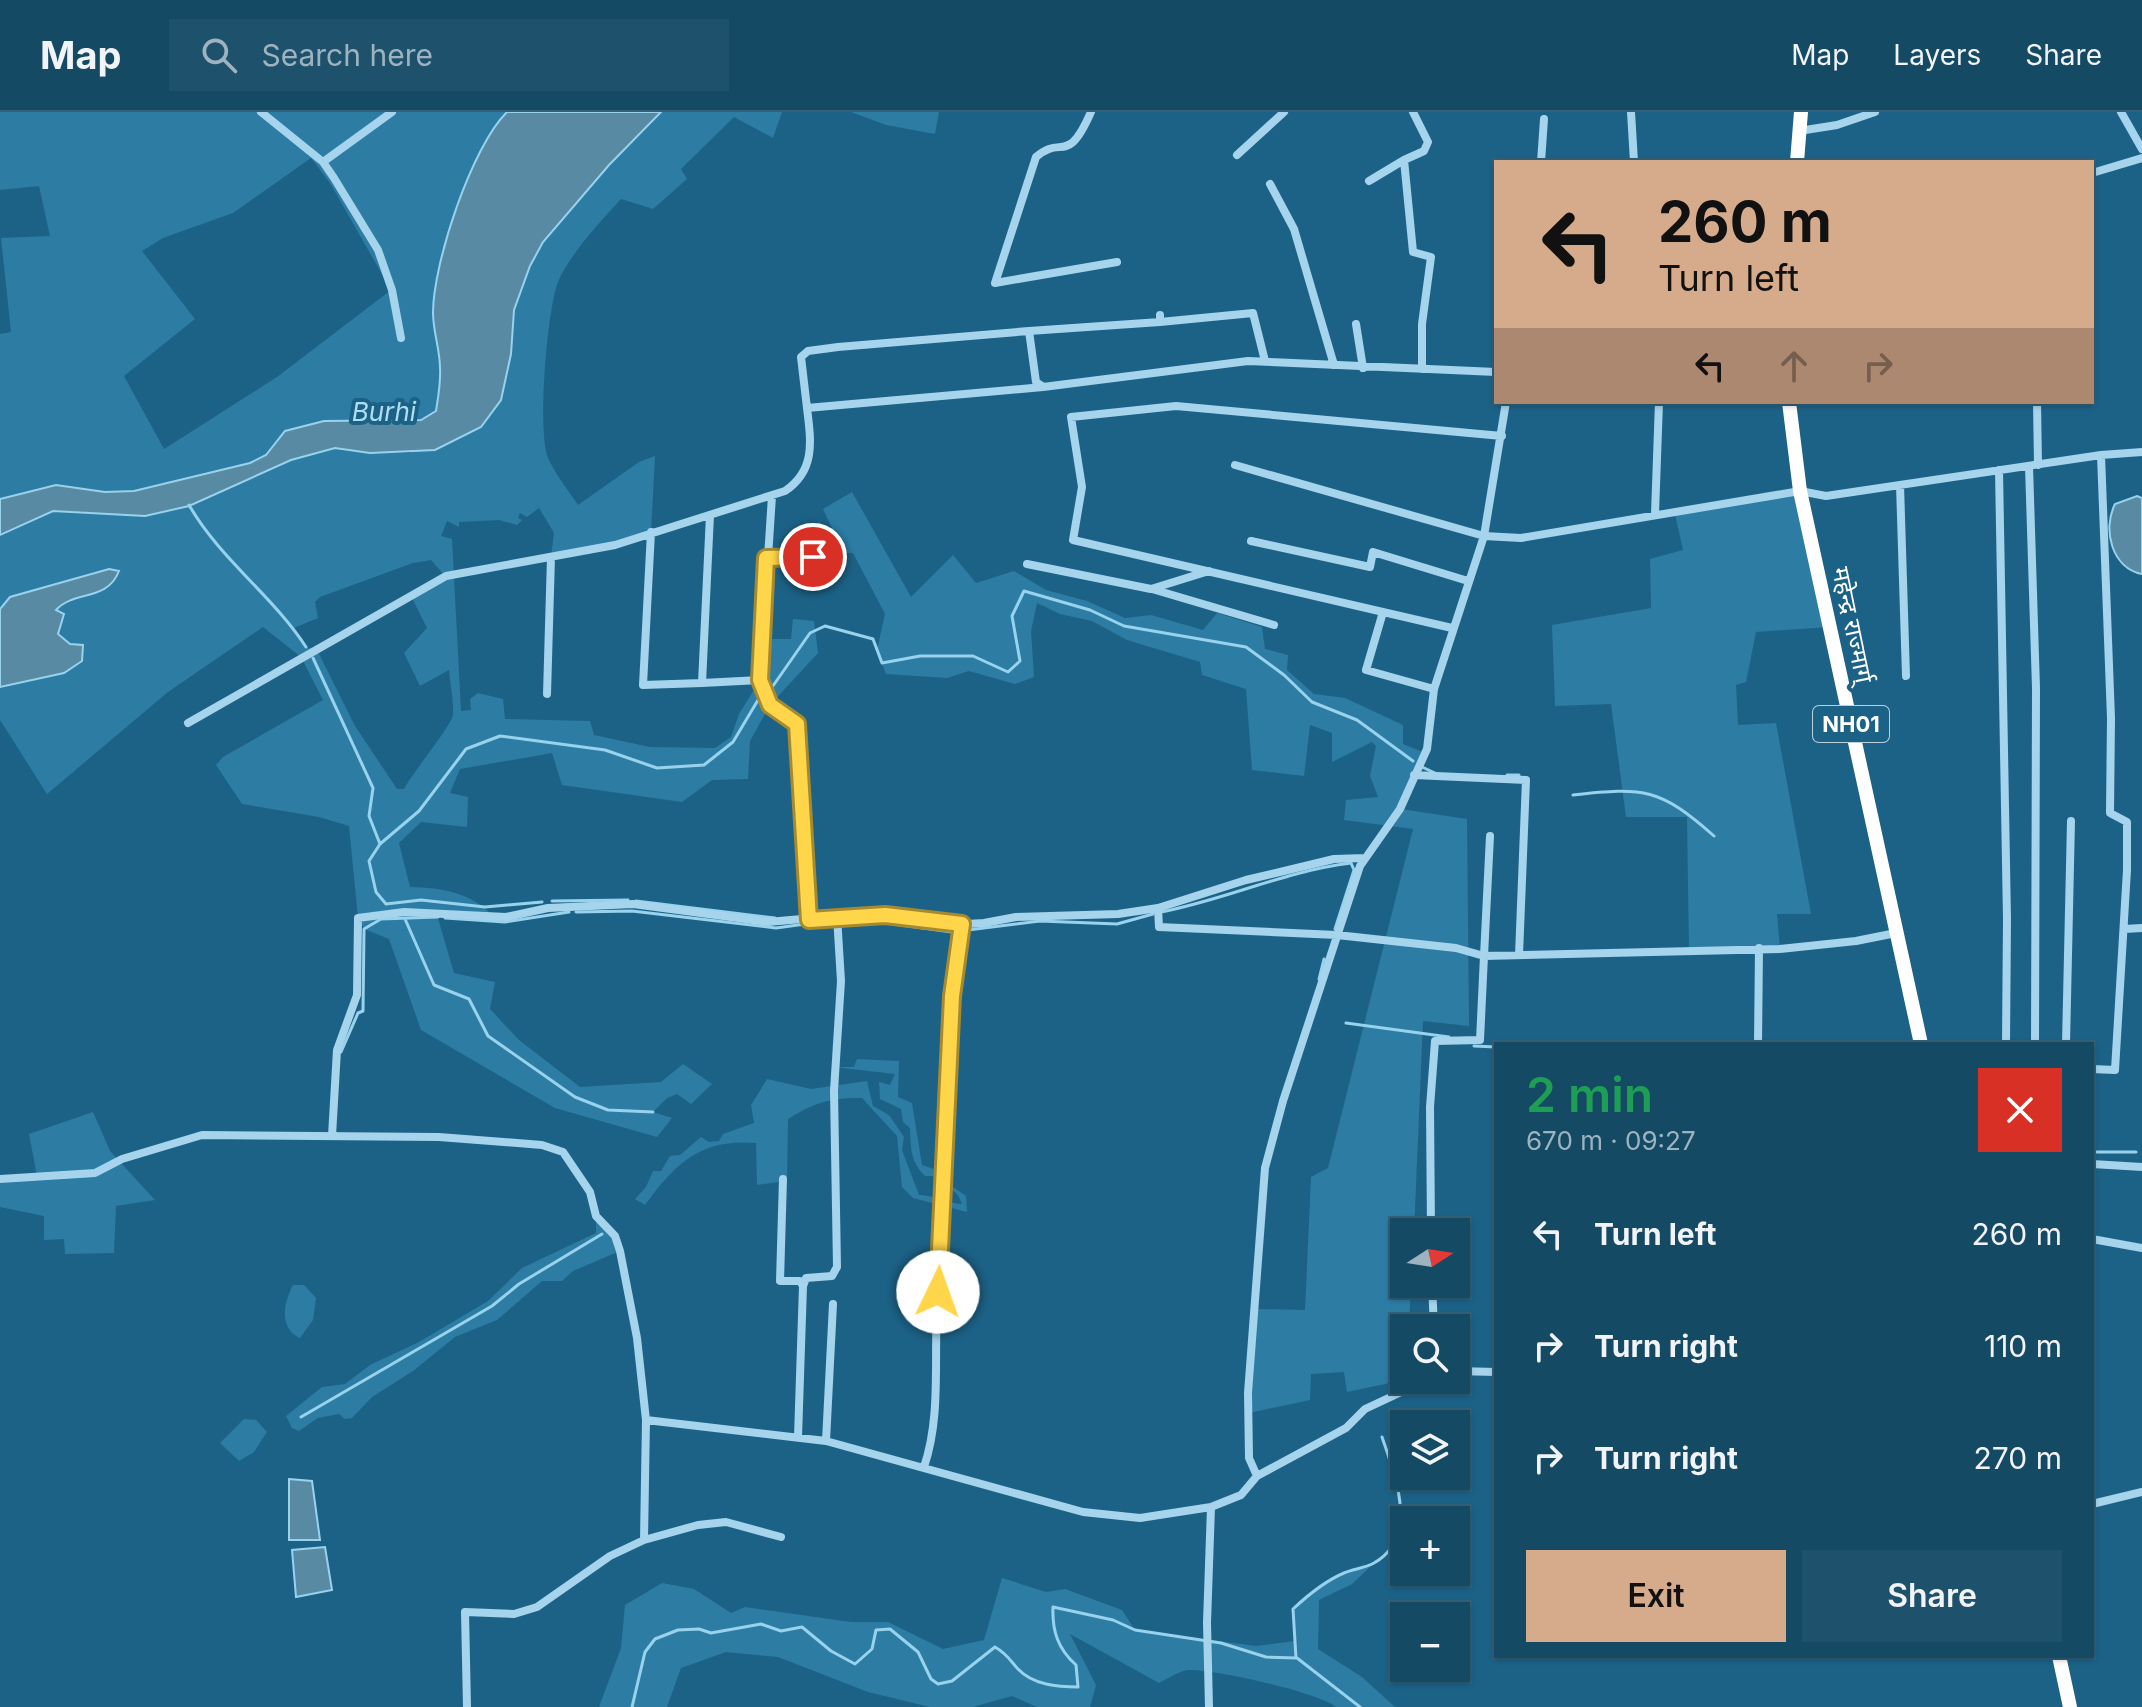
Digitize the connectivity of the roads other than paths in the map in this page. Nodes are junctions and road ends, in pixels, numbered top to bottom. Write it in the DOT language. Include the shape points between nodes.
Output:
graph roads {
  1 [pos="261,112"];
  2 [pos="392,112"];
  3 [pos="1091,112"];
  4 [pos="1284,112"];
  5 [pos="1413,112"];
  6 [pos="1631,112"];
  7 [pos="1801,112"];
  8 [pos="1875,112"];
  9 [pos="2121,112"];
  10 [pos="1544,119"];
  11 [pos="1799,132"];
  12 [pos="2142,149"];
  13 [pos="1237,155"];
  14 [pos="2142,158"];
  15 [pos="1404,160"];
  16 [pos="1541,160"];
  17 [pos="1634,160"];
  18 [pos="1797,160"];
  19 [pos="323,162"];
  20 [pos="2094,172"];
  21 [pos="1369,181"];
  22 [pos="1270,184"];
  23 [pos="1117,262"];
  24 [pos="1356,324"];
  25 [pos="1029,331"];
  26 [pos="401,338"];
  27 [pos="1265,361"];
  28 [pos="1334,365"];
  29 [pos="1363,368"];
  30 [pos="1422,369"];
  31 [pos="1494,372"];
  32 [pos="1043,387"];
  33 [pos="1506,404"];
  34 [pos="1659,404"];
  35 [pos="1789,404"];
  36 [pos="2037,404"];
  37 [pos="807,408"];
  38 [pos="1502,436"];
  39 [pos="2142,452"];
  40 [pos="2101,455"];
  41 [pos="1235,465"];
  42 [pos="2034,465"];
  43 [pos="1999,470"];
  44 [pos="1900,485"];
  45 [pos="1800,491"];
  46 [pos="772,496"];
  47 [pos="1655,514"];
  48 [pos="710,515"];
  49 [pos="651,532"];
  50 [pos="1484,536"];
  51 [pos="1251,541"];
  52 [pos="836,555"];
  53 [pos="551,557"];
  54 [pos="766,558"];
  55 [pos="1027,564"];
  56 [pos="1210,570"];
  57 [pos="1468,581"];
  58 [pos="1151,589"];
  59 [pos="1383,612"];
  60 [pos="1274,625"];
  61 [pos="1452,628"];
  62 [pos="1906,676"];
  63 [pos="760,680"];
  64 [pos="702,683"];
  65 [pos="1434,689"];
  66 [pos="547,694"];
  67 [pos="188,723"];
  68 [pos="1414,775"];
  69 [pos="2071,821"];
  70 [pos="1490,836"];
  71 [pos="1364,858"];
  72 [pos="1158,908"];
  73 [pos="837,916"];
  74 [pos="809,920"];
  75 [pos="962,924"];
  76 [pos="2142,928"];
  77 [pos="2124,929"];
  78 [pos="1896,933"];
  79 [pos="1337,935"];
  80 [pos="1759,948"];
  81 [pos="1519,955"];
  82 [pos="1484,956"];
  83 [pos="1758,1042"];
  84 [pos="1921,1042"];
  85 [pos="2006,1042"];
  86 [pos="2035,1042"];
  87 [pos="2066,1042"];
  88 [pos="2094,1069"];
  89 [pos="332,1136"];
  90 [pos="2094,1164"];
  91 [pos="2142,1167"];
  92 [pos="0,1179"];
  93 [pos="783,1179"];
  94 [pos="1431,1218"];
  95 [pos="2094,1239"];
  96 [pos="2142,1248"];
  97 [pos="803,1286"];
  98 [pos="833,1304"];
  99 [pos="1470,1371"];
  100 [pos="1494,1372"];
  101 [pos="1397,1394"];
  102 [pos="646,1420"];
  103 [pos="798,1437"];
  104 [pos="826,1441"];
  105 [pos="924,1467"];
  106 [pos="1257,1476"];
  107 [pos="2142,1492"];
  108 [pos="2094,1504"];
  109 [pos="1211,1507"];
  110 [pos="781,1537"];
  111 [pos="644,1540"];
  112 [pos="2059,1658"];
  113 [pos="467,1707"];
  114 [pos="1209,1707"];
  115 [pos="2070,1707"];
  1 -- 19 [label="street"];
  2 -- 19 [label="street"];
  3 -- 23 [label="street" via="1069,148 1036,157 995,283"];
  4 -- 13 [label="street"];
  5 -- 15 [label="street" via="1428,147"];
  6 -- 17 [label="street"];
  7 -- 11 [label="highway"];
  8 -- 11 [label="street"];
  9 -- 12 [label="street"];
  10 -- 16 [label="street"];
  11 -- 18 [label="highway"];
  14 -- 20 [label="street"];
  15 -- 21 [label="street"];
  15 -- 30 [label="street" via="1413,252 1431,257"];
  19 -- 26 [label="street" via="378,250"];
  22 -- 28 [label="street" via="1294,229"];
  24 -- 29 [label="street"];
  25 -- 27 [label="street" via="1253,313"];
  25 -- 32 [label="street" via="1036,382"];
  25 -- 37 [label="street" via="808,351 801,357"];
  27 -- 28 [label="street"];
  27 -- 32 [label="street"];
  28 -- 29 [label="street"];
  29 -- 30 [label="street"];
  30 -- 31 [label="street"];
  32 -- 37 [label="street"];
  33 -- 38 [label="street"];
  34 -- 47 [label="street"];
  35 -- 45 [label="highway, महेन्द्र राज्मार्ग् / NH01"];
  36 -- 42 [label="street"];
  37 -- 46 [label="street" via="811,460 793,486"];
  38 -- 50 [label="street"];
  38 -- 56 [label="street" via="1176,406 1071,417 1082,487 1073,540"];
  39 -- 40 [label="street"];
  40 -- 42 [label="street"];
  40 -- 77 [label="street" via="2110,813 2127,822"];
  41 -- 50 [label="street"];
  42 -- 43 [label="street"];
  42 -- 86 [label="street"];
  43 -- 44 [label="street"];
  43 -- 85 [label="street"];
  44 -- 45 [label="street" via="1826,496"];
  44 -- 62 [label="street"];
  45 -- 47 [label="street"];
  45 -- 78 [label="highway, महेन्द्र राज्मार्ग् / NH01"];
  46 -- 48 [label="street"];
  46 -- 54 [label="street"];
  47 -- 50 [label="street" via="1521,538"];
  48 -- 49 [label="street"];
  48 -- 64 [label="street"];
  49 -- 53 [label="street"];
  49 -- 64 [label="street" via="643,685"];
  50 -- 57 [label="street"];
  51 -- 57 [label="street" via="1370,567 1373,552"];
  52 -- 54 [label="street"];
  53 -- 66 [label="street"];
  53 -- 67 [label="street" via="446,576"];
  54 -- 63 [label="street"];
  55 -- 58 [label="street"];
  56 -- 58 [label="street"];
  56 -- 59 [label="street"];
  57 -- 61 [label="street"];
  58 -- 60 [label="street"];
  59 -- 61 [label="street"];
  59 -- 65 [label="street" via="1366,670"];
  61 -- 65 [label="street"];
  63 -- 64 [label="street"];
  63 -- 74 [label="street" via="770,705 797,724"];
  65 -- 68 [label="street" via="1427,749"];
  68 -- 71 [label="street" via="1400,809"];
  68 -- 81 [label="street" via="1526,780"];
  69 -- 87 [label="street"];
  70 -- 82 [label="street"];
  71 -- 72 [label="street" via="1334,859 1246,880"];
  71 -- 79 [label="street"];
  72 -- 75 [label="street"];
  72 -- 79 [label="street" via="1159,927"];
  73 -- 74 [label="street"];
  73 -- 75 [label="street" via="885,915"];
  73 -- 97 [label="street" via="837,1267 832,1276 806,1278"];
  74 -- 89 [label="street" via="768,922 633,904 548,908 506,917 404,912 358,918 357,995 337,1050"];
  75 -- 105 [label="street" via="952,996 935,1435"];
  76 -- 77 [label="street"];
  77 -- 88 [label="street" via="2115,1070"];
  78 -- 80 [label="street" via="1828,945"];
  78 -- 84 [label="highway, महेन्द्र राज्मार्ग् / NH01"];
  79 -- 82 [label="street"];
  79 -- 106 [label="street" via="1265,1168 1248,1393 1249,1458"];
  80 -- 81 [label="street"];
  80 -- 83 [label="street"];
  81 -- 82 [label="street"];
  82 -- 94 [label="street" via="1480,1040 1435,1041"];
  89 -- 92 [label="street" via="202,1135 145,1150 95,1173"];
  89 -- 102 [label="street" via="439,1137 542,1145 563,1152 620,1251"];
  90 -- 91 [label="street"];
  93 -- 97 [label="street" via="780,1281 800,1281"];
  95 -- 96 [label="street"];
  97 -- 103 [label="street"];
  98 -- 104 [label="street"];
  99 -- 100 [label="street"];
  101 -- 106 [label="street"];
  102 -- 103 [label="street"];
  102 -- 111 [label="street"];
  103 -- 104 [label="street"];
  104 -- 105 [label="street"];
  105 -- 109 [label="street" via="1083,1512 1140,1518"];
  106 -- 109 [label="street" via="1241,1495"];
  107 -- 108 [label="street"];
  109 -- 114 [label="street"];
  110 -- 111 [label="street" via="726,1522"];
  111 -- 113 [label="street" via="610,1556 537,1607 514,1614 465,1612"];
  112 -- 115 [label="highway"];
}
